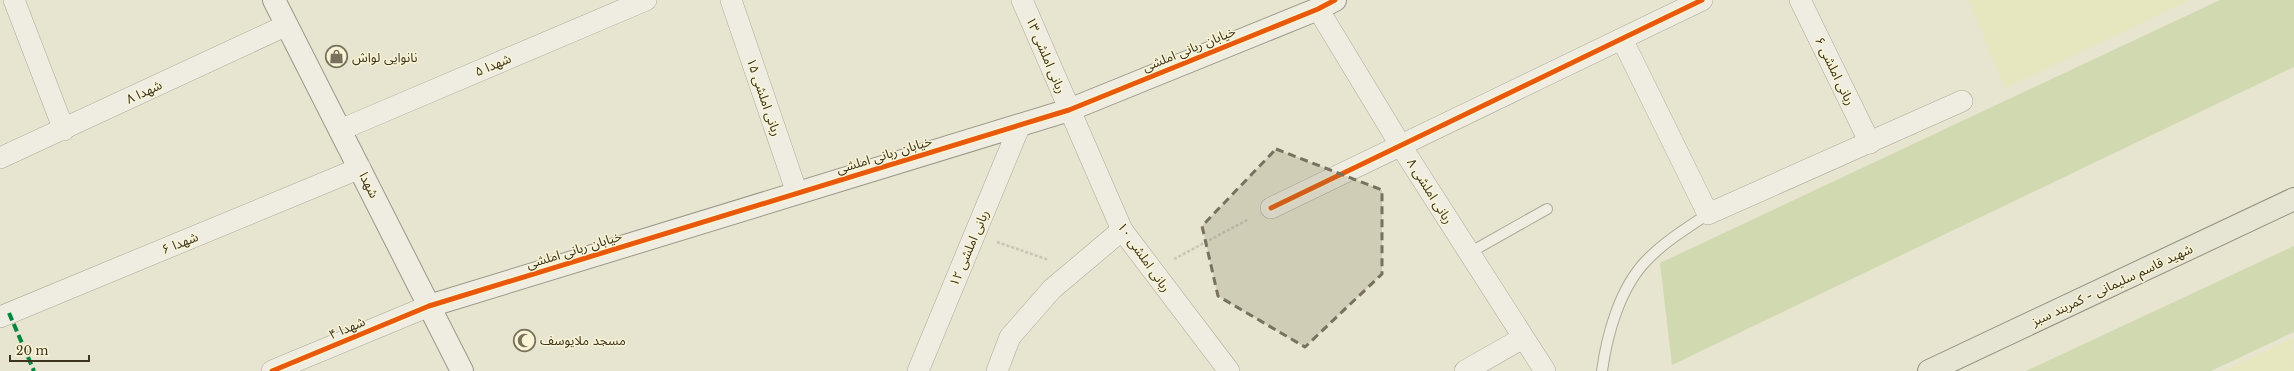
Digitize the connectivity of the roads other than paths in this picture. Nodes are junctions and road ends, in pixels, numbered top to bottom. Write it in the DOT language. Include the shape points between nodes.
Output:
graph roads {
  1 [pos="14,0"];
  2 [pos="274,0"];
  3 [pos="646,0"];
  4 [pos="731,0"];
  5 [pos="1022,0"];
  6 [pos="1702,0"];
  7 [pos="1800,0"];
  8 [pos="1327,5"];
  9 [pos="287,25"];
  10 [pos="1622,39"];
  11 [pos="1962,102"];
  12 [pos="1069,110"];
  13 [pos="1020,125"];
  14 [pos="64,130"];
  15 [pos="340,130"];
  16 [pos="1870,143"];
  17 [pos="1401,146"];
  18 [pos="0,158"];
  19 [pos="360,168"];
  20 [pos="797,193"];
  21 [pos="2294,199"];
  22 [pos="1271,208"];
  23 [pos="1547,209"];
  24 [pos="1708,214"];
  25 [pos="1122,230"];
  26 [pos="1469,254"];
  27 [pos="429,306"];
  28 [pos="0,317"];
  29 [pos="1523,338"];
  30 [pos="272,371"];
  31 [pos="462,371"];
  32 [pos="918,371"];
  33 [pos="997,371"];
  34 [pos="1229,371"];
  35 [pos="1465,371"];
  36 [pos="1545,371"];
  37 [pos="1602,371"];
  38 [pos="1929,371"];
  1 -- 14 [label="street"];
  2 -- 9 [label="street, شهدا"];
  3 -- 15 [label="street, شهدا ۵"];
  4 -- 20 [label="street, ربانی املشی ۱۵"];
  5 -- 12 [label="street, ربانی املشی ۱۳"];
  6 -- 10 [label="street"];
  7 -- 16 [label="street, ربانی املشی ۶"];
  8 -- 12 [label="street, خیابان ربانی املشی"];
  8 -- 17 [label="street, ربانی املشی ۸"];
  9 -- 14 [label="street, شهدا ۸"];
  9 -- 15 [label="street, شهدا"];
  10 -- 17 [label="street"];
  10 -- 24 [label="street"];
  11 -- 16 [label="street"];
  12 -- 13 [label="street, خیابان ربانی املشی"];
  12 -- 25 [label="street, ربانی املشی ۱۰"];
  13 -- 20 [label="street, خیابان ربانی املشی"];
  13 -- 32 [label="street, ربانی املشی ۱۲"];
  14 -- 18 [label="street, شهدا ۸"];
  15 -- 19 [label="street, شهدا"];
  16 -- 24 [label="street"];
  17 -- 22 [label="street"];
  17 -- 26 [label="street, ربانی املشی ۸"];
  19 -- 27 [label="street, شهدا"];
  19 -- 28 [label="street, شهدا ۶"];
  20 -- 27 [label="street, خیابان ربانی املشی"];
  21 -- 38 [label="main road, شهید قاسم سلیمانی - کمربند سبز"];
  23 -- 26 [label="lane"];
  24 -- 37 [label="lane" via="1668,241 1646,261 1631,282 1608,338"];
  25 -- 33 [label="street" via="1052,289 1010,337"];
  25 -- 34 [label="street, ربانی املشی ۱۰"];
  26 -- 29 [label="street, ربانی املشی ۸"];
  27 -- 30 [label="street, شهدا ۴"];
  27 -- 31 [label="street, شهدا"];
  29 -- 35 [label="street"];
  29 -- 36 [label="street, ربانی املشی ۸"];
}
